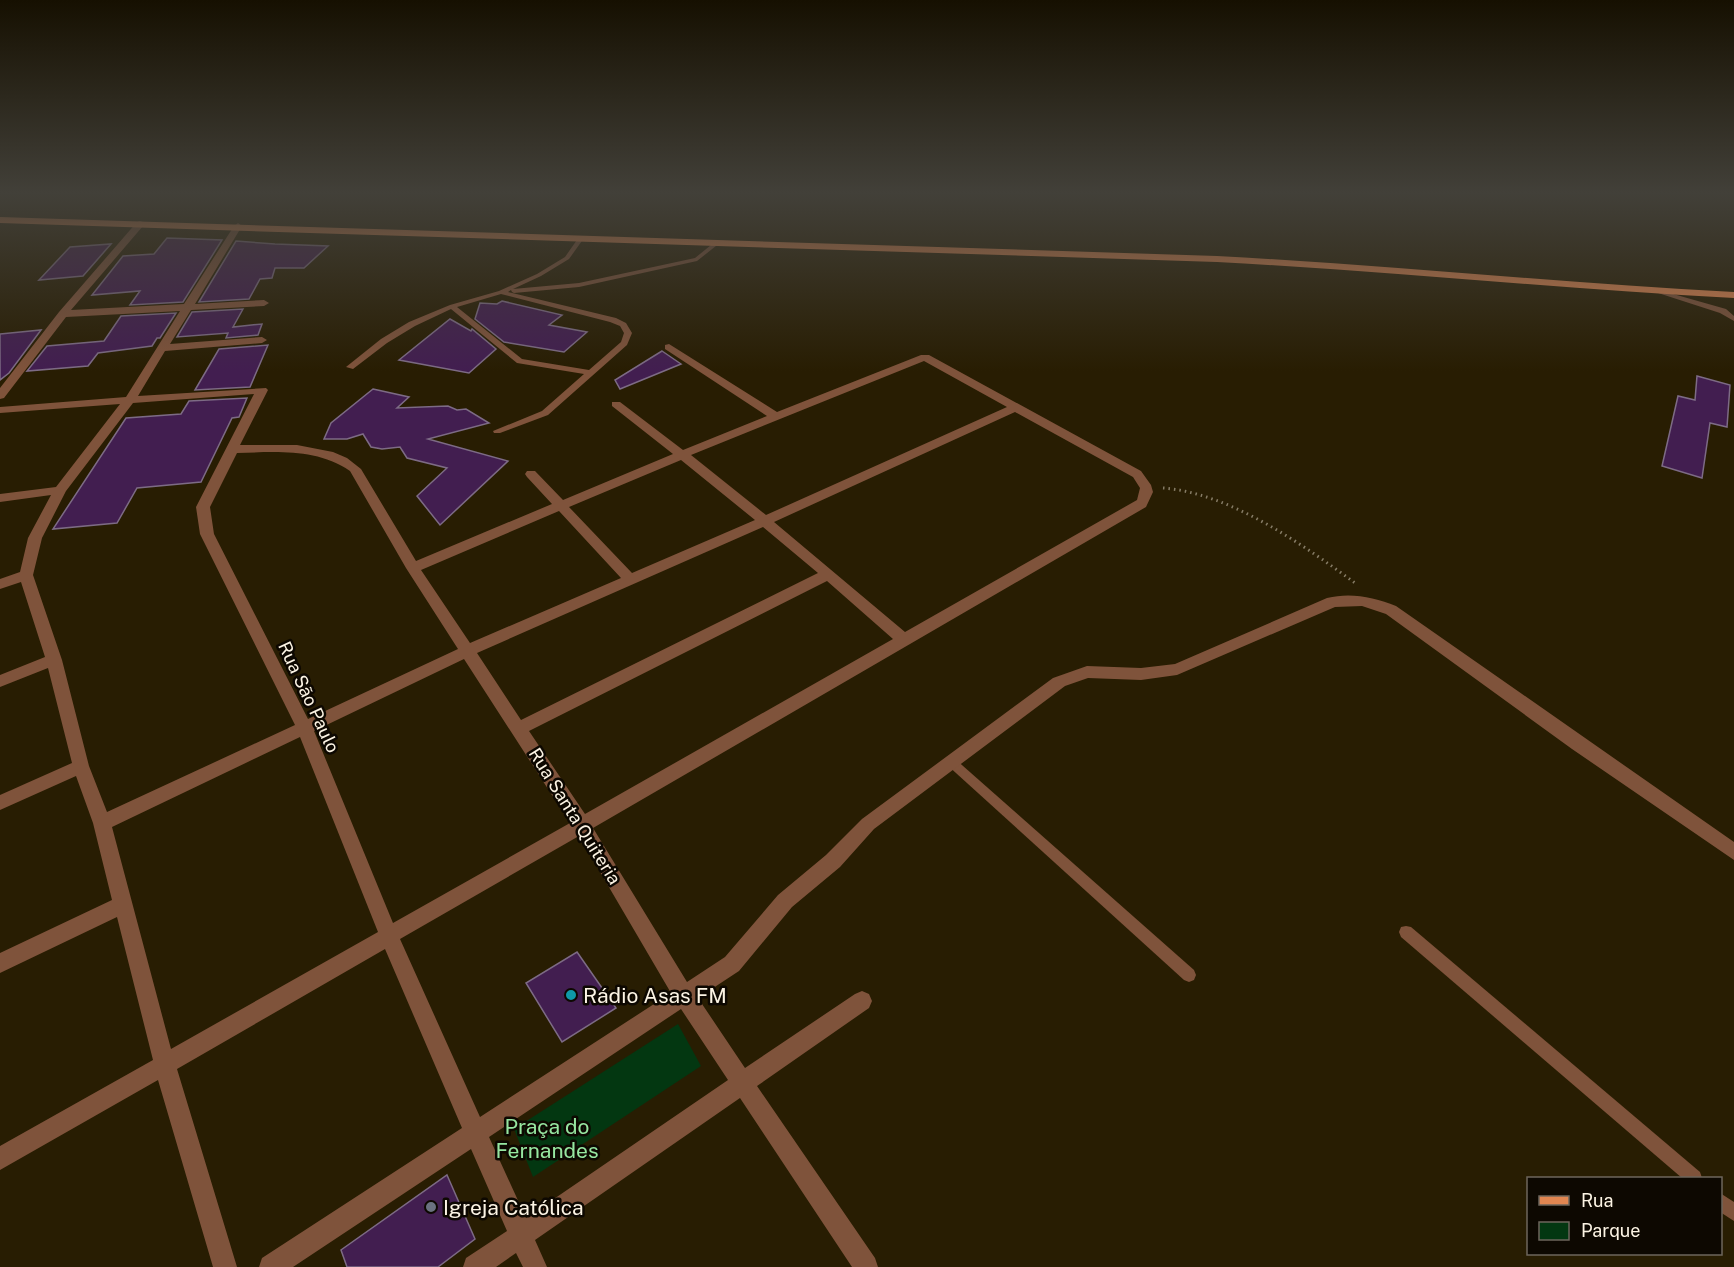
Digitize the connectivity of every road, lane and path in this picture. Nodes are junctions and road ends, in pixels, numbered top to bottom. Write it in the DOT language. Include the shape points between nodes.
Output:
graph roads {
  1 [pos="115,253"];
  2 [pos="221,253"];
  3 [pos="570,253"];
  4 [pos="704,253"];
  5 [pos="1041,253"];
  6 [pos="1657,291"];
  7 [pos="501,292"];
  8 [pos="1700,294"];
  9 [pos="1734,295"];
  10 [pos="1734,299"];
  11 [pos="264,303"];
  12 [pos="452,306"];
  13 [pos="188,308"];
  14 [pos="63,314"];
  15 [pos="1734,319"];
  16 [pos="262,340"];
  17 [pos="669,347"];
  18 [pos="164,348"];
  19 [pos="350,368"];
  20 [pos="591,373"];
  21 [pos="0,396"];
  22 [pos="129,401"];
  23 [pos="616,404"];
  24 [pos="1016,407"];
  25 [pos="0,410"];
  26 [pos="776,417"];
  27 [pos="497,431"];
  28 [pos="234,449"];
  29 [pos="683,454"];
  30 [pos="531,474"];
  31 [pos="60,490"];
  32 [pos="1147,490"];
  33 [pos="0,498"];
  34 [pos="561,507"];
  35 [pos="764,521"];
  36 [pos="413,568"];
  37 [pos="828,574"];
  38 [pos="26,575"];
  39 [pos="630,579"];
  40 [pos="0,584"];
  41 [pos="1358,586"];
  42 [pos="905,641"];
  43 [pos="469,650"];
  44 [pos="54,660"];
  45 [pos="0,681"];
  46 [pos="304,727"];
  47 [pos="520,728"];
  48 [pos="950,761"];
  49 [pos="81,766"];
  50 [pos="0,803"];
  51 [pos="102,823"];
  52 [pos="581,824"];
  53 [pos="1734,852"];
  54 [pos="123,904"];
  55 [pos="1406,932"];
  56 [pos="389,936"];
  57 [pos="0,963"];
  58 [pos="1189,975"];
  59 [pos="684,996"];
  60 [pos="862,1001"];
  61 [pos="165,1066"];
  62 [pos="742,1084"];
  63 [pos="475,1131"];
  64 [pos="0,1160"];
  65 [pos="1692,1177"];
  66 [pos="1722,1204"];
  67 [pos="1734,1213"];
  68 [pos="520,1234"];
  69 [pos="225,1267"];
  70 [pos="271,1267"];
  71 [pos="474,1267"];
  72 [pos="535,1267"];
  73 [pos="866,1267"];
  1 -- 14 [label="street"];
  2 -- 13 [label="street"];
  3 -- 7 [label="lane" via="539,275"];
  4 -- 7 [label="lane" via="697,259 579,285"];
  5 -- 6 [label="main road" via="1350,266"];
  6 -- 8 [label="main road"];
  6 -- 15 [label="lane" via="1723,311"];
  7 -- 12 [label="lane"];
  7 -- 20 [label="lane" via="623,325 628,333 624,343"];
  8 -- 9 [label="main road"];
  8 -- 10 [label="main road"];
  11 -- 13 [label="street"];
  12 -- 19 [label="lane" via="397,333"];
  12 -- 20 [label="lane" via="520,361"];
  13 -- 14 [label="street"];
  13 -- 18 [label="street"];
  14 -- 21 [label="street"];
  16 -- 18 [label="street"];
  17 -- 26 [label="street"];
  18 -- 22 [label="street"];
  20 -- 27 [label="lane" via="545,413"];
  22 -- 25 [label="street, Rua São Paulo"];
  22 -- 28 [label="street, Rua São Paulo" via="262,390"];
  22 -- 31 [label="street"];
  23 -- 29 [label="street"];
  24 -- 26 [label="street" via="925,357"];
  24 -- 32 [label="street" via="1137,474"];
  24 -- 35 [label="street"];
  26 -- 29 [label="street"];
  28 -- 36 [label="street, Rua Santa Quiteria" via="307,451 327,454 350,465"];
  28 -- 46 [label="street, Rua São Paulo" via="204,507 204,524"];
  29 -- 34 [label="street"];
  29 -- 35 [label="street"];
  30 -- 34 [label="street"];
  31 -- 33 [label="street"];
  31 -- 38 [label="street" via="35,538"];
  32 -- 41 [label="path" via="1170,488 1218,500 1294,542"];
  32 -- 42 [label="street" via="1141,504"];
  34 -- 36 [label="street"];
  34 -- 39 [label="street"];
  35 -- 37 [label="street"];
  35 -- 39 [label="street"];
  36 -- 43 [label="street, Rua Santa Quiteria"];
  37 -- 42 [label="street"];
  37 -- 47 [label="street"];
  38 -- 40 [label="street"];
  38 -- 44 [label="street"];
  39 -- 43 [label="street"];
  42 -- 52 [label="street"];
  43 -- 46 [label="street"];
  43 -- 47 [label="street, Rua Santa Quiteria"];
  44 -- 45 [label="street"];
  44 -- 49 [label="street"];
  46 -- 51 [label="street"];
  46 -- 56 [label="street, Rua São Paulo"];
  47 -- 52 [label="street, Rua Santa Quiteria"];
  48 -- 53 [label="street" via="1072,675 1177,669 1332,602 1361,600 1391,610"];
  48 -- 58 [label="lane"];
  48 -- 59 [label="street" via="868,824 833,861 785,901 732,964"];
  49 -- 50 [label="street"];
  49 -- 51 [label="street"];
  51 -- 54 [label="street"];
  52 -- 56 [label="street"];
  52 -- 59 [label="street, Rua Santa Quiteria"];
  54 -- 57 [label="street"];
  54 -- 61 [label="street"];
  55 -- 65 [label="lane"];
  56 -- 61 [label="street"];
  56 -- 63 [label="street, Rua São Paulo"];
  59 -- 62 [label="street, Rua Santa Quiteria"];
  59 -- 63 [label="street"];
  60 -- 62 [label="street"];
  61 -- 64 [label="street"];
  61 -- 69 [label="street"];
  62 -- 68 [label="street"];
  62 -- 73 [label="street, Rua Santa Quiteria"];
  63 -- 68 [label="street, Rua São Paulo"];
  63 -- 70 [label="street"];
  66 -- 67 [label="lane"];
  68 -- 71 [label="street"];
  68 -- 72 [label="street, Rua São Paulo"];
}
